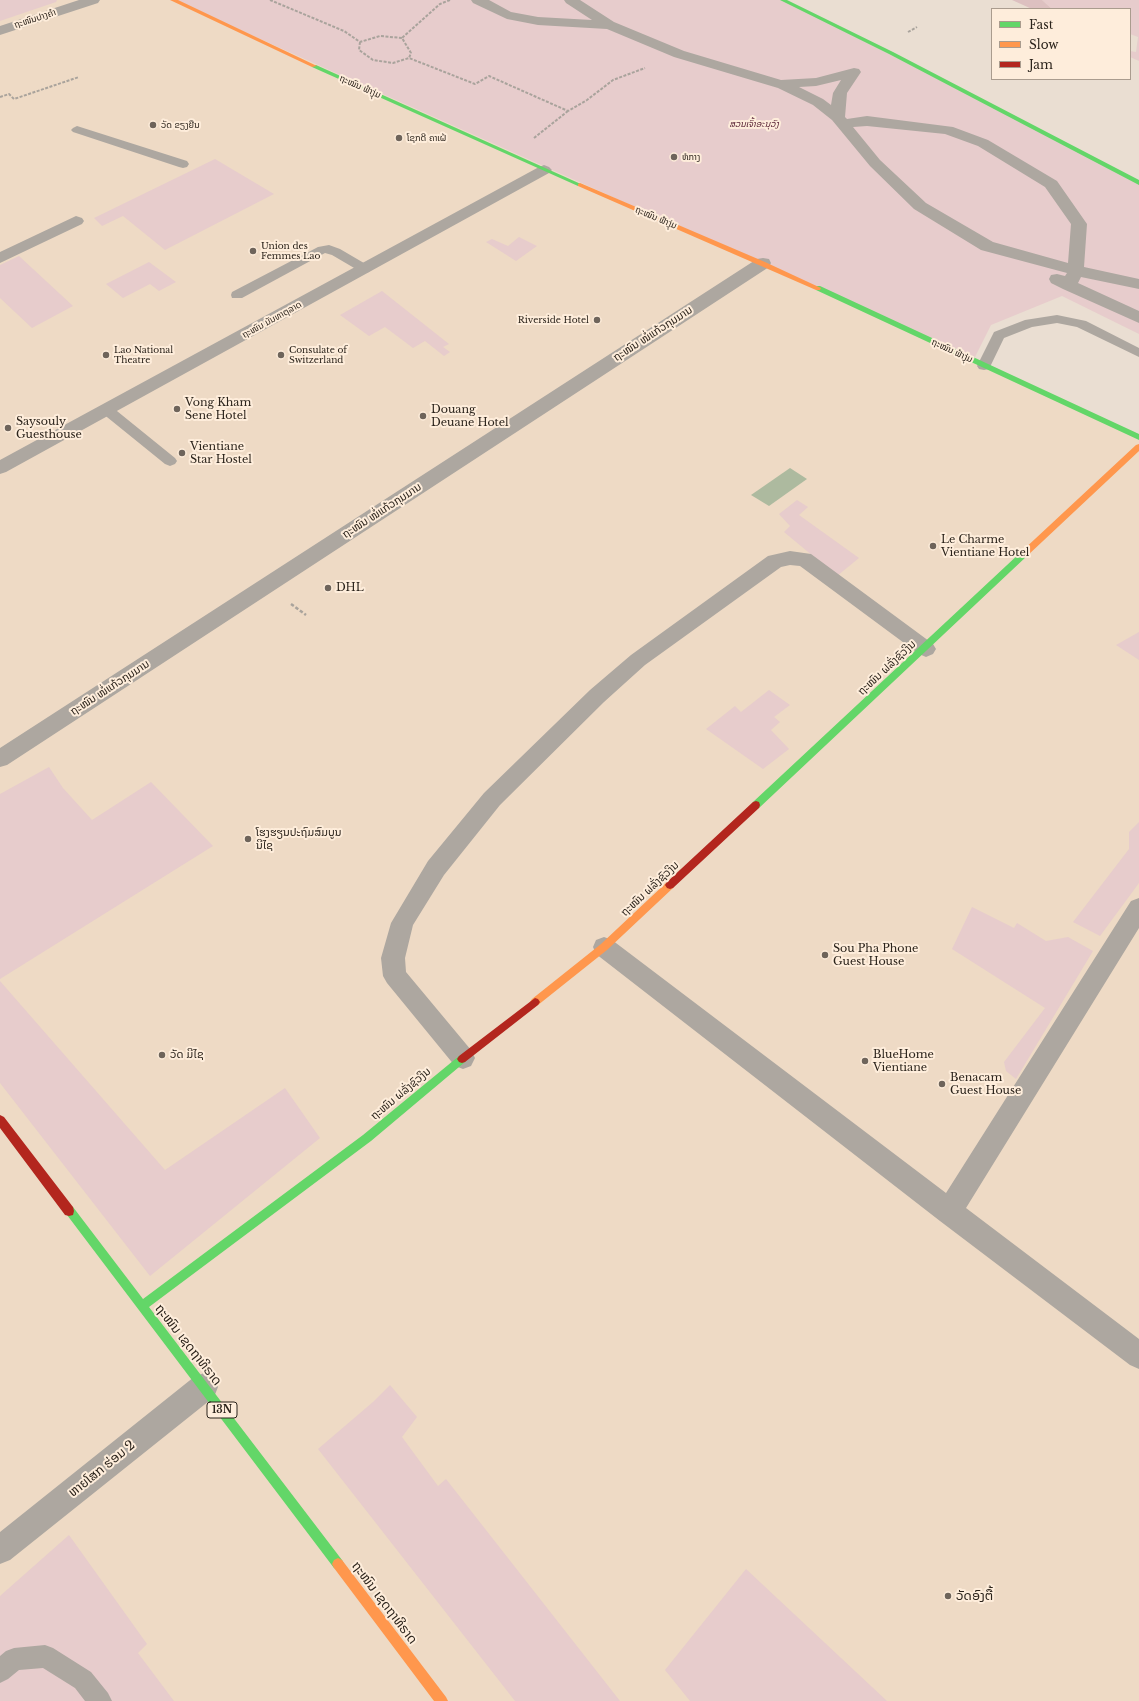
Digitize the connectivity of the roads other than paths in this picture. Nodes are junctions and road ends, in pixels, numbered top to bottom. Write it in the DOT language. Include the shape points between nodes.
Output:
graph roads {
  1 [pos="93,0"];
  2 [pos="173,0"];
  3 [pos="478,0"];
  4 [pos="571,0"];
  5 [pos="783,0"];
  6 [pos="609,25"];
  7 [pos="0,31"];
  8 [pos="780,84"];
  9 [pos="840,120"];
  10 [pos="77,130"];
  11 [pos="183,164"];
  12 [pos="544,170"];
  13 [pos="1139,182"];
  14 [pos="76,221"];
  15 [pos="987,246"];
  16 [pos="0,258"];
  17 [pos="763,263"];
  18 [pos="365,269"];
  19 [pos="1076,270"];
  20 [pos="1139,284"];
  21 [pos="1069,285"];
  22 [pos="237,295"];
  23 [pos="1139,318"];
  24 [pos="1139,353"];
  25 [pos="984,366"];
  26 [pos="107,410"];
  27 [pos="1139,437"];
  28 [pos="1139,447"];
  29 [pos="170,460"];
  30 [pos="0,468"];
  31 [pos="926,649"];
  32 [pos="0,759"];
  33 [pos="1139,908"];
  34 [pos="604,948"];
  35 [pos="463,1058"];
  36 [pos="0,1120"];
  37 [pos="949,1212"];
  38 [pos="142,1306"];
  39 [pos="1139,1356"];
  40 [pos="204,1387"];
  41 [pos="0,1550"];
  42 [pos="0,1671"];
  43 [pos="100,1701"];
  44 [pos="442,1701"];
  1 -- 7 [label="street, ຖະໜົນປາງຄໍາ"];
  2 -- 12 [label="main road, ຖະໝົນ ຟ້າງຸ່ມ"];
  3 -- 6 [label="street" via="507,15 538,21"];
  4 -- 6 [label="street"];
  5 -- 13 [label="main road"];
  6 -- 8 [label="street" via="679,54"];
  8 -- 9 [label="street" via="818,102"];
  8 -- 9 [label="street" via="816,82 854,72 840,93"];
  9 -- 15 [label="street" via="875,163 920,206"];
  9 -- 19 [label="street" via="948,130 983,143 1051,184 1079,224"];
  10 -- 11 [label="lane"];
  12 -- 17 [label="main road, ຖະໝົນ ຟ້າງຸ່ມ"];
  12 -- 18 [label="street, ຖະໜົນ ມັນທາຕຸລາດ"];
  14 -- 16 [label="street"];
  15 -- 19 [label="street"];
  15 -- 21 [label="street"];
  17 -- 25 [label="main road, ຖະໝົນ ຟ້າງຸ່ມ"];
  17 -- 32 [label="street, ຖະໜົນ ໜໍ່ແກ້ວກຸມມານ"];
  18 -- 22 [label="lane" via="336,252 322,250"];
  18 -- 26 [label="street, ຖະໜົນ ມັນທາຕຸລາດ"];
  19 -- 20 [label="street"];
  19 -- 21 [label="street"];
  21 -- 23 [label="street"];
  24 -- 25 [label="lane" via="1081,324 1057,319 1030,323 999,335"];
  25 -- 27 [label="main road, ຖະໝົນ ຟ້າງຸ່ມ"];
  26 -- 29 [label="lane"];
  26 -- 30 [label="street, ຖະໜົນ ມັນທາຕຸລາດ"];
  28 -- 31 [label="main road, ຖະໜົນ ຝລັ່ງຊົວງິນ"];
  31 -- 34 [label="main road, ຖະໜົນ ຝລັ່ງຊົວງິນ"];
  31 -- 35 [label="street" via="804,559 790,558 774,561 638,660 603,690 492,799 436,868 402,923 393,958 395,976"];
  33 -- 37 [label="street"];
  34 -- 35 [label="main road, ຖະໜົນ ຝລັ່ງຊົວງິນ"];
  34 -- 37 [label="street"];
  35 -- 38 [label="main road, ຖະໜົນ ຝລັ່ງຊົວງິນ" via="367,1138"];
  36 -- 38 [label="main road, ຖະໜົນ ເຊດຖາທິຣາດ / 13N"];
  37 -- 39 [label="street"];
  38 -- 40 [label="main road, ຖະໜົນ ເຊດຖາທິຣາດ / 13N"];
  40 -- 41 [label="street, ຫາຍໂສກ ຮ່ອມ 2"];
  40 -- 44 [label="main road, ຖະໜົນ ເຊດຖາທິຣາດ / 13N"];
  42 -- 43 [label="lane" via="14,1658 45,1656 82,1680"];
}
